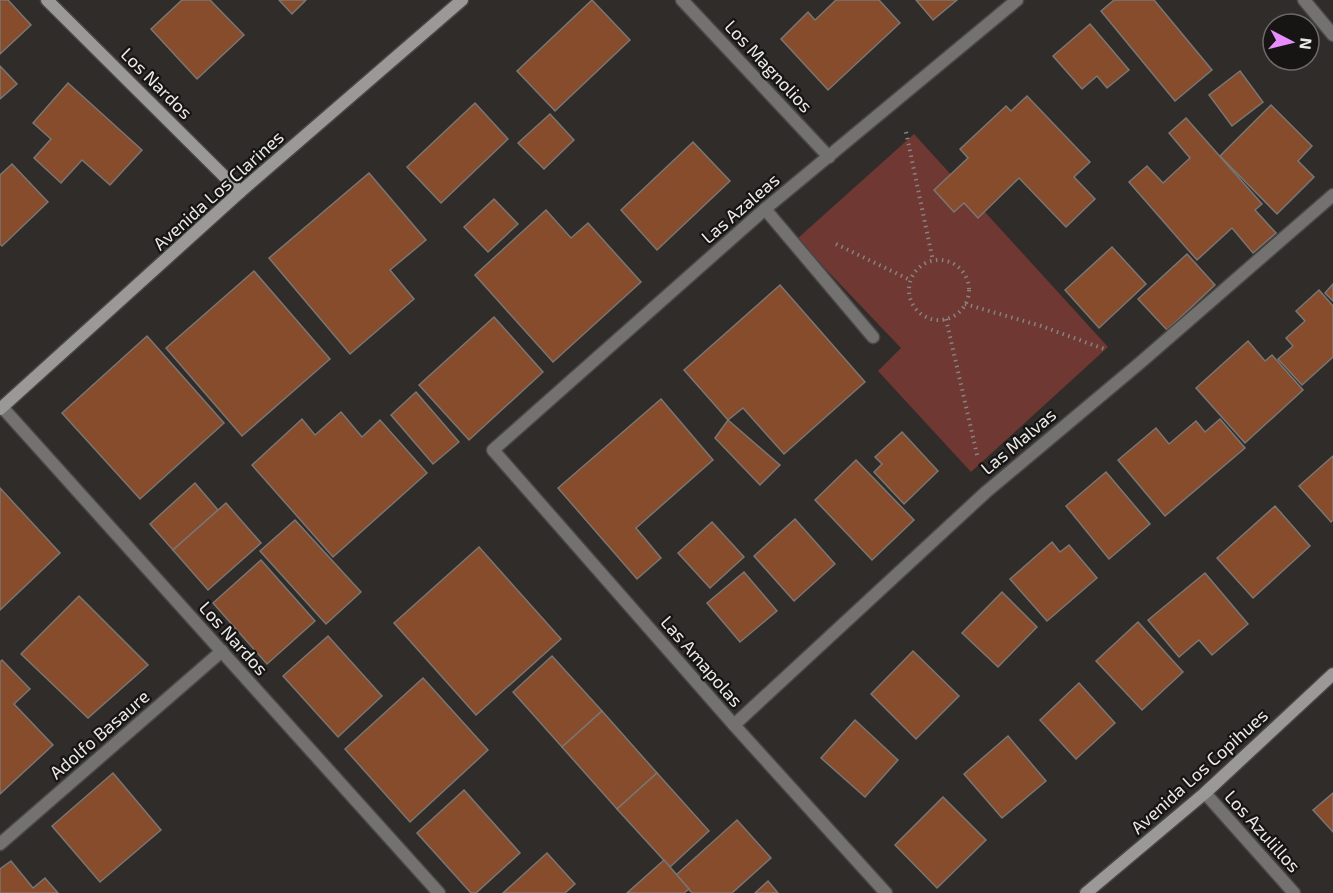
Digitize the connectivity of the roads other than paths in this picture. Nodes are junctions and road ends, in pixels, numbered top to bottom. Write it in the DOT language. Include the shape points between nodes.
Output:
graph roads {
  1 [pos="47,0"];
  2 [pos="462,0"];
  3 [pos="682,0"];
  4 [pos="1017,0"];
  5 [pos="1304,0"];
  6 [pos="1333,35"];
  7 [pos="829,158"];
  8 [pos="240,192"];
  9 [pos="1333,195"];
  10 [pos="765,209"];
  11 [pos="873,337"];
  12 [pos="1,408"];
  13 [pos="493,450"];
  14 [pos="222,651"];
  15 [pos="1333,674"];
  16 [pos="734,725"];
  17 [pos="1205,793"];
  18 [pos="0,844"];
  19 [pos="439,893"];
  20 [pos="886,893"];
  21 [pos="1086,893"];
  22 [pos="1294,893"];
  1 -- 8 [label="main road, Los Nardos"];
  2 -- 8 [label="main road, Avenida Los Clarines"];
  3 -- 7 [label="street, Los Magnolios"];
  4 -- 7 [label="street, Las Azaleas"];
  5 -- 6 [label="street"];
  7 -- 10 [label="street, Las Azaleas"];
  8 -- 12 [label="main road, Avenida Los Clarines"];
  9 -- 16 [label="street, Las Malvas" via="986,492"];
  10 -- 11 [label="street"];
  10 -- 13 [label="street, Las Azaleas"];
  12 -- 14 [label="street, Los Nardos"];
  13 -- 16 [label="street, Las Amapolas"];
  14 -- 18 [label="street, Adolfo Basaure"];
  14 -- 19 [label="street, Los Nardos"];
  15 -- 17 [label="main road, Avenida Los Copihues"];
  16 -- 20 [label="street, Las Amapolas"];
  17 -- 21 [label="main road, Avenida Los Copihues"];
  17 -- 22 [label="street, Los Azulillos"];
}
